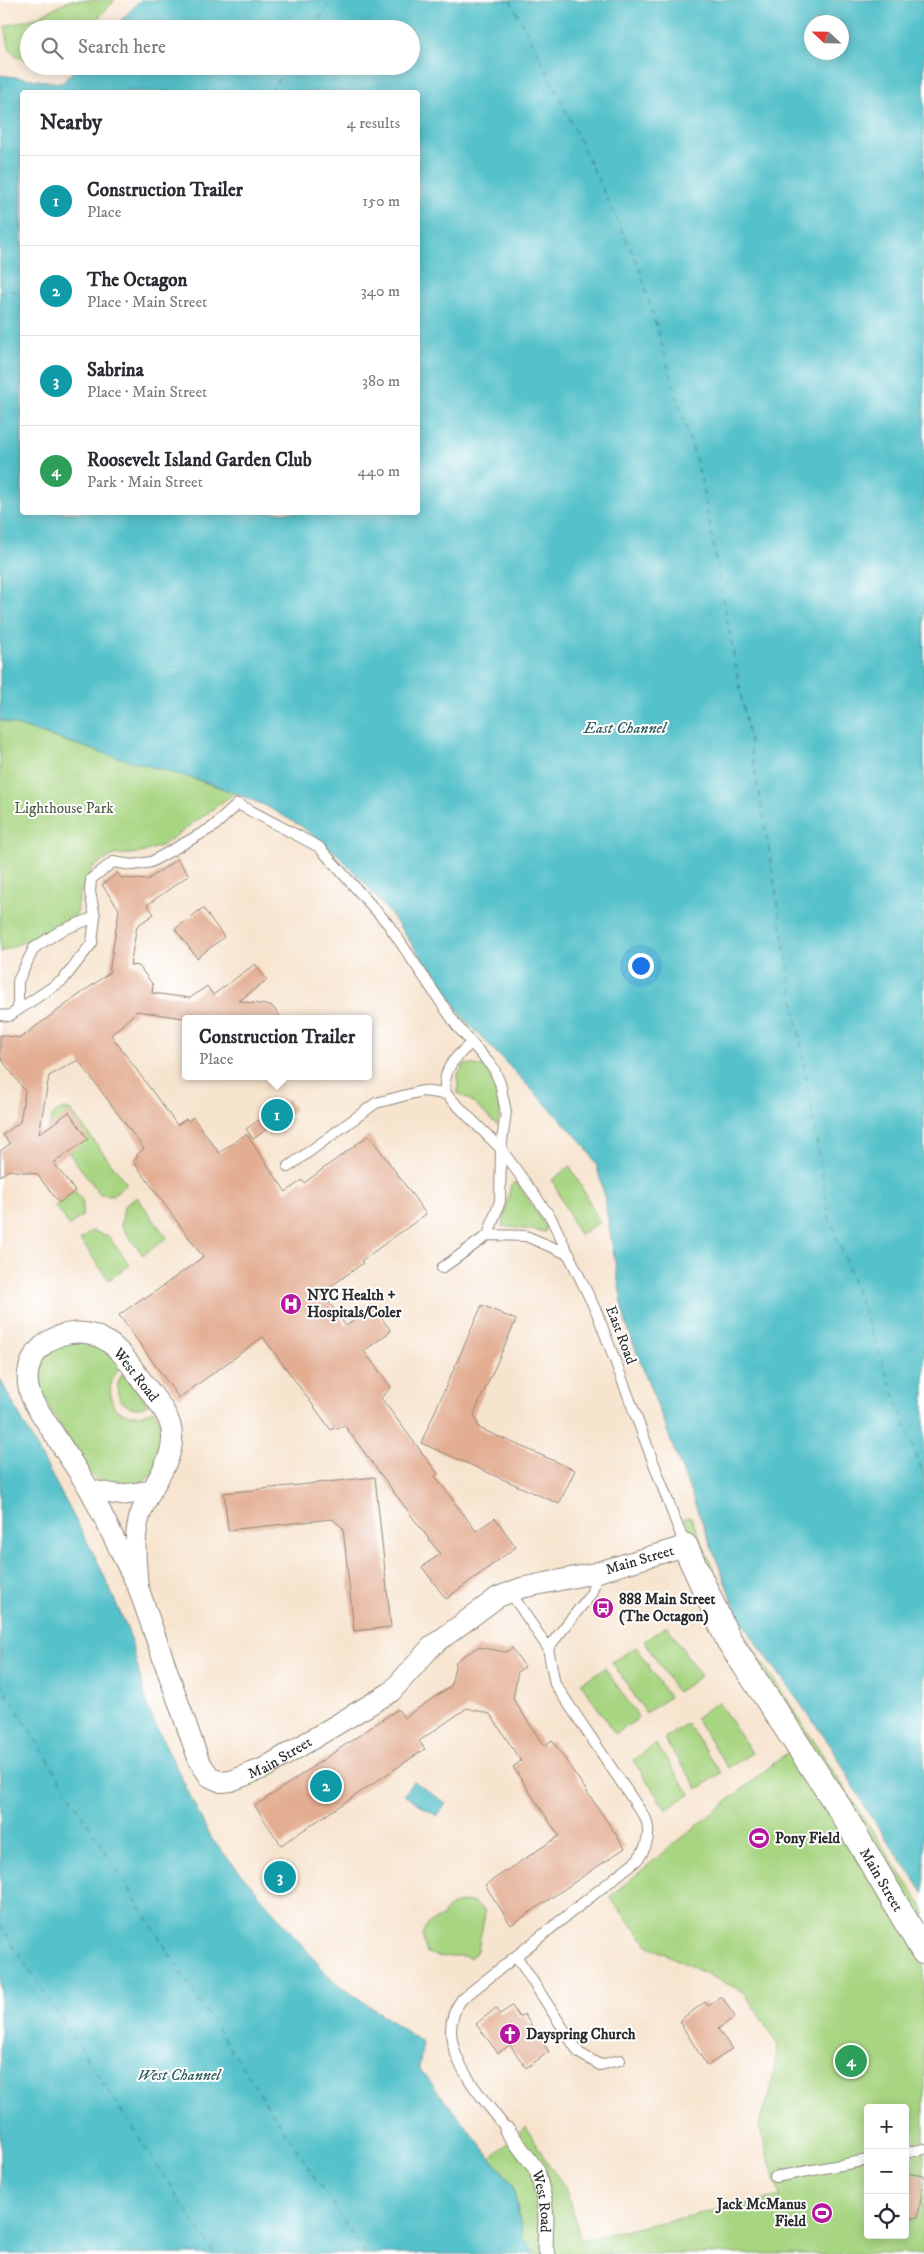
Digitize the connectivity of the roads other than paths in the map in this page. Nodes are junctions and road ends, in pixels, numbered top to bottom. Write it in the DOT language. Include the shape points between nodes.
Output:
graph roads {
  1 [pos="95,917"];
  2 [pos="18,1010"];
  3 [pos="0,1015"];
  4 [pos="470,1044"];
  5 [pos="446,1094"];
  6 [pos="502,1149"];
  7 [pos="288,1167"];
  8 [pos="488,1235"];
  9 [pos="570,1255"];
  10 [pos="442,1268"];
  11 [pos="90,1490"];
  12 [pos="150,1491"];
  13 [pos="685,1546"];
  14 [pos="595,1573"];
  15 [pos="138,1587"];
  16 [pos="510,1592"];
  17 [pos="548,1648"];
  18 [pos="216,1780"];
  19 [pos="924,1952"];
  20 [pos="517,1957"];
  21 [pos="620,2060"];
  22 [pos="507,2130"];
  23 [pos="924,2149"];
  24 [pos="909,2151"];
  25 [pos="864,2161"];
  26 [pos="775,2177"];
  27 [pos="548,2254"];
  1 -- 2 [label="lane" via="92,943 63,980"];
  1 -- 2 [label="lane" via="60,931 34,948 18,981"];
  1 -- 4 [label="lane" via="91,879 113,862 133,865 151,862 213,826 238,804 319,847 388,924"];
  2 -- 3 [label="lane" via="10,1016"];
  4 -- 5 [label="lane" via="450,1064"];
  4 -- 6 [label="lane" via="494,1070 500,1083 506,1112"];
  5 -- 6 [label="lane, East Road"];
  5 -- 7 [label="lane" via="422,1091 376,1102"];
  6 -- 8 [label="lane" via="500,1201"];
  6 -- 9 [label="lane, East Road" via="541,1202"];
  8 -- 9 [label="lane" via="526,1236"];
  8 -- 10 [label="lane"];
  9 -- 13 [label="lane, East Road" via="597,1313"];
  11 -- 12 [label="street" via="120,1495"];
  11 -- 12 [label="street, West Road" via="34,1402 27,1383 28,1366 38,1351 65,1334 86,1333 112,1344 166,1416 171,1430 171,1446 168,1460"];
  11 -- 15 [label="street, West Road"];
  12 -- 15 [label="street, West Road" via="139,1519 135,1543"];
  13 -- 14 [label="street, Main Street"];
  13 -- 19 [label="street, Main Street" via="729,1641 836,1802"];
  14 -- 16 [label="street, Main Street"];
  14 -- 17 [label="lane" via="591,1594"];
  15 -- 18 [label="street, West Road" via="199,1761 206,1773"];
  16 -- 17 [label="lane"];
  16 -- 18 [label="street, Main Street" via="492,1601 432,1646 384,1697 264,1768 226,1782"];
  17 -- 20 [label="lane" via="555,1684 646,1819 648,1833 645,1849 637,1860"];
  20 -- 21 [label="lane" via="579,2053 600,2064"];
  20 -- 22 [label="lane" via="462,1999 450,2024 450,2041 461,2066"];
  22 -- 27 [label="street, West Road" via="537,2170 544,2200 545,2248"];
  23 -- 24 [label="lane"];
  25 -- 26 [label="lane"];
}
